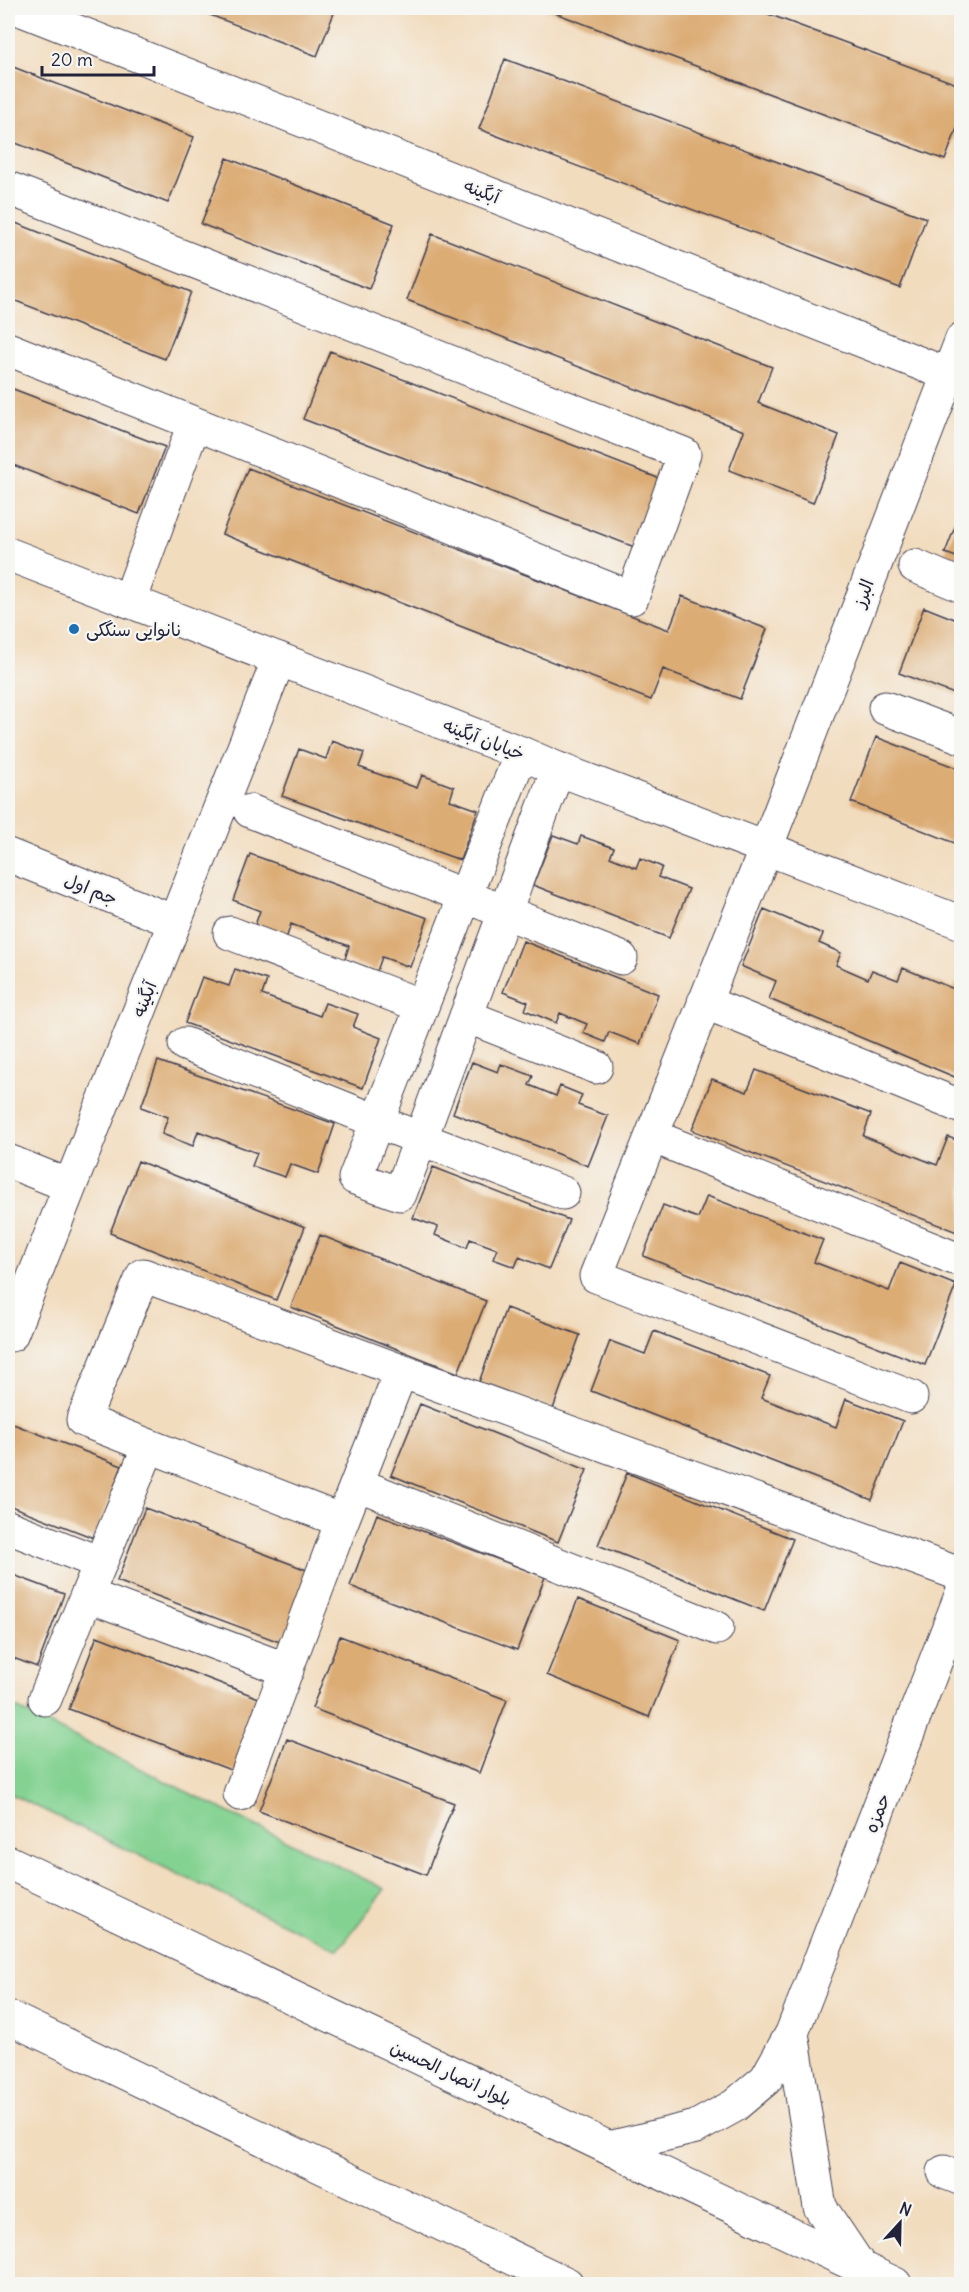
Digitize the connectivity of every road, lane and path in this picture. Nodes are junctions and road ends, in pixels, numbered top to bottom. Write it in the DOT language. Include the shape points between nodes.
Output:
graph roads {
  1 [pos="17,8"];
  2 [pos="8,188"];
  3 [pos="962,339"];
  4 [pos="8,349"];
  5 [pos="947,374"];
  6 [pos="194,424"];
  7 [pos="8,554"];
  8 [pos="915,566"];
  9 [pos="962,586"];
  10 [pos="129,601"];
  11 [pos="279,659"];
  12 [pos="885,708"];
  13 [pos="962,737"];
  14 [pos="521,753"];
  15 [pos="558,769"];
  16 [pos="250,810"];
  17 [pos="766,848"];
  18 [pos="8,855"];
  19 [pos="465,896"];
  20 [pos="506,912"];
  21 [pos="175,922"];
  22 [pos="962,923"];
  23 [pos="230,933"];
  24 [pos="621,958"];
  25 [pos="705,1002"];
  26 [pos="422,1006"];
  27 [pos="466,1016"];
  28 [pos="186,1044"];
  29 [pos="596,1067"];
  30 [pos="962,1107"];
  31 [pos="377,1122"];
  32 [pos="652,1136"];
  33 [pos="421,1139"];
  34 [pos="8,1161"];
  35 [pos="70,1186"];
  36 [pos="563,1193"];
  37 [pos="954,1258"];
  38 [pos="8,1334"];
  39 [pos="401,1371"];
  40 [pos="911,1397"];
  41 [pos="149,1446"];
  42 [pos="357,1484"];
  43 [pos="342,1521"];
  44 [pos="8,1527"];
  45 [pos="100,1563"];
  46 [pos="962,1575"];
  47 [pos="962,1593"];
  48 [pos="87,1595"];
  49 [pos="717,1628"];
  50 [pos="286,1670"];
  51 [pos="45,1699"];
  52 [pos="240,1794"];
  53 [pos="8,1862"];
  54 [pos="8,2017"];
  55 [pos="792,2033"];
  56 [pos="609,2148"];
  57 [pos="861,2268"];
  58 [pos="567,2284"];
  59 [pos="895,2284"];
  1 -- 5 [label="street, آبگینه"];
  2 -- 6 [label="street" via="684,454 632,598"];
  3 -- 5 [label="street, البرز"];
  4 -- 6 [label="street"];
  5 -- 17 [label="street, البرز"];
  6 -- 10 [label="street"];
  7 -- 10 [label="street, خیابان آبگینه"];
  8 -- 9 [label="street"];
  10 -- 11 [label="street, خیابان آبگینه"];
  11 -- 14 [label="street, خیابان آبگینه"];
  11 -- 21 [label="street, آبگینه"];
  12 -- 13 [label="street"];
  14 -- 15 [label="street, خیابان آبگینه"];
  14 -- 19 [label="street"];
  15 -- 17 [label="street, خیابان آبگینه"];
  15 -- 20 [label="street"];
  16 -- 19 [label="street"];
  17 -- 22 [label="street, خیابان آبگینه"];
  17 -- 25 [label="street, البرز"];
  18 -- 21 [label="street, جم اول"];
  19 -- 20 [label="street"];
  19 -- 26 [label="street"];
  20 -- 24 [label="street"];
  20 -- 27 [label="street"];
  21 -- 35 [label="street, آبگینه"];
  23 -- 26 [label="street"];
  25 -- 30 [label="street"];
  25 -- 32 [label="street, البرز"];
  26 -- 31 [label="street"];
  27 -- 29 [label="street"];
  27 -- 33 [label="street"];
  28 -- 31 [label="street"];
  31 -- 33 [label="street"];
  31 -- 33 [label="street" via="356,1178 400,1194"];
  32 -- 37 [label="street"];
  32 -- 40 [label="street, البرز" via="596,1276"];
  33 -- 36 [label="street"];
  34 -- 35 [label="street"];
  35 -- 38 [label="street, آبگینه" via="11,1335"];
  39 -- 41 [label="street" via="143,1275 83,1420"];
  39 -- 42 [label="street"];
  39 -- 46 [label="street"];
  41 -- 43 [label="street"];
  41 -- 45 [label="street"];
  42 -- 43 [label="street"];
  42 -- 49 [label="street"];
  43 -- 50 [label="street"];
  44 -- 45 [label="street"];
  45 -- 48 [label="street"];
  47 -- 55 [label="street, حمزه"];
  48 -- 50 [label="street"];
  48 -- 51 [label="street"];
  50 -- 52 [label="street"];
  53 -- 56 [label="street, بلوار انصار الحسین"];
  54 -- 58 [label="street"];
  55 -- 56 [label="street, حمزه" via="766,2079 734,2106 696,2127"];
  55 -- 57 [label="street" via="820,2207"];
  56 -- 57 [label="street, بلوار انصار الحسین"];
  57 -- 59 [label="street, بلوار انصار الحسین"];
}
